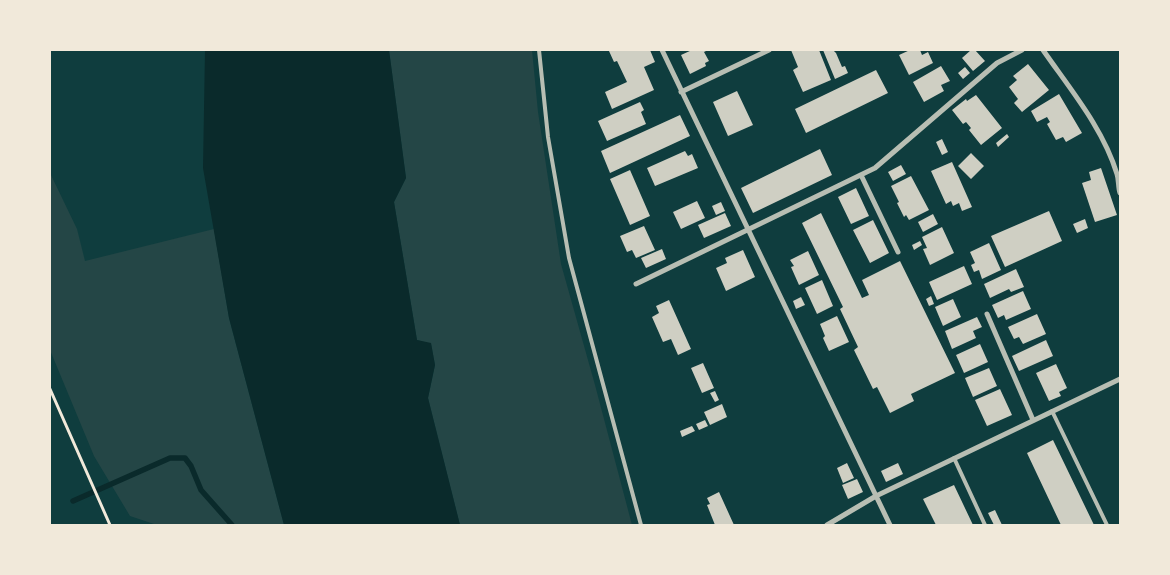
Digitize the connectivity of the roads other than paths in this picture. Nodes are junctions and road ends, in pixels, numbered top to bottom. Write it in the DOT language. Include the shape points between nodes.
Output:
graph roads {
  1 [pos="540,50"];
  2 [pos="662,50"];
  3 [pos="769,50"];
  4 [pos="1022,50"];
  5 [pos="1043,50"];
  6 [pos="681,92"];
  7 [pos="861,175"];
  8 [pos="1120,193"];
  9 [pos="748,230"];
  10 [pos="898,252"];
  11 [pos="636,284"];
  12 [pos="987,314"];
  13 [pos="1120,379"];
  14 [pos="1052,411"];
  15 [pos="1033,420"];
  16 [pos="954,458"];
  17 [pos="876,496"];
  18 [pos="641,525"];
  19 [pos="827,525"];
  20 [pos="890,525"];
  21 [pos="985,525"];
  22 [pos="1107,525"];
  1 -- 18 [label="lane" via="548,137 569,258"];
  2 -- 6 [label="street"];
  3 -- 6 [label="street"];
  4 -- 7 [label="street" via="997,63 875,168"];
  5 -- 8 [label="street" via="1105,145 1118,176"];
  6 -- 9 [label="street"];
  7 -- 9 [label="street"];
  7 -- 10 [label="street"];
  9 -- 11 [label="street"];
  9 -- 17 [label="street"];
  12 -- 15 [label="street"];
  13 -- 14 [label="street"];
  14 -- 15 [label="street"];
  14 -- 22 [label="lane"];
  15 -- 16 [label="street"];
  16 -- 17 [label="street"];
  16 -- 21 [label="lane"];
  17 -- 19 [label="street"];
  17 -- 20 [label="street"];
}
